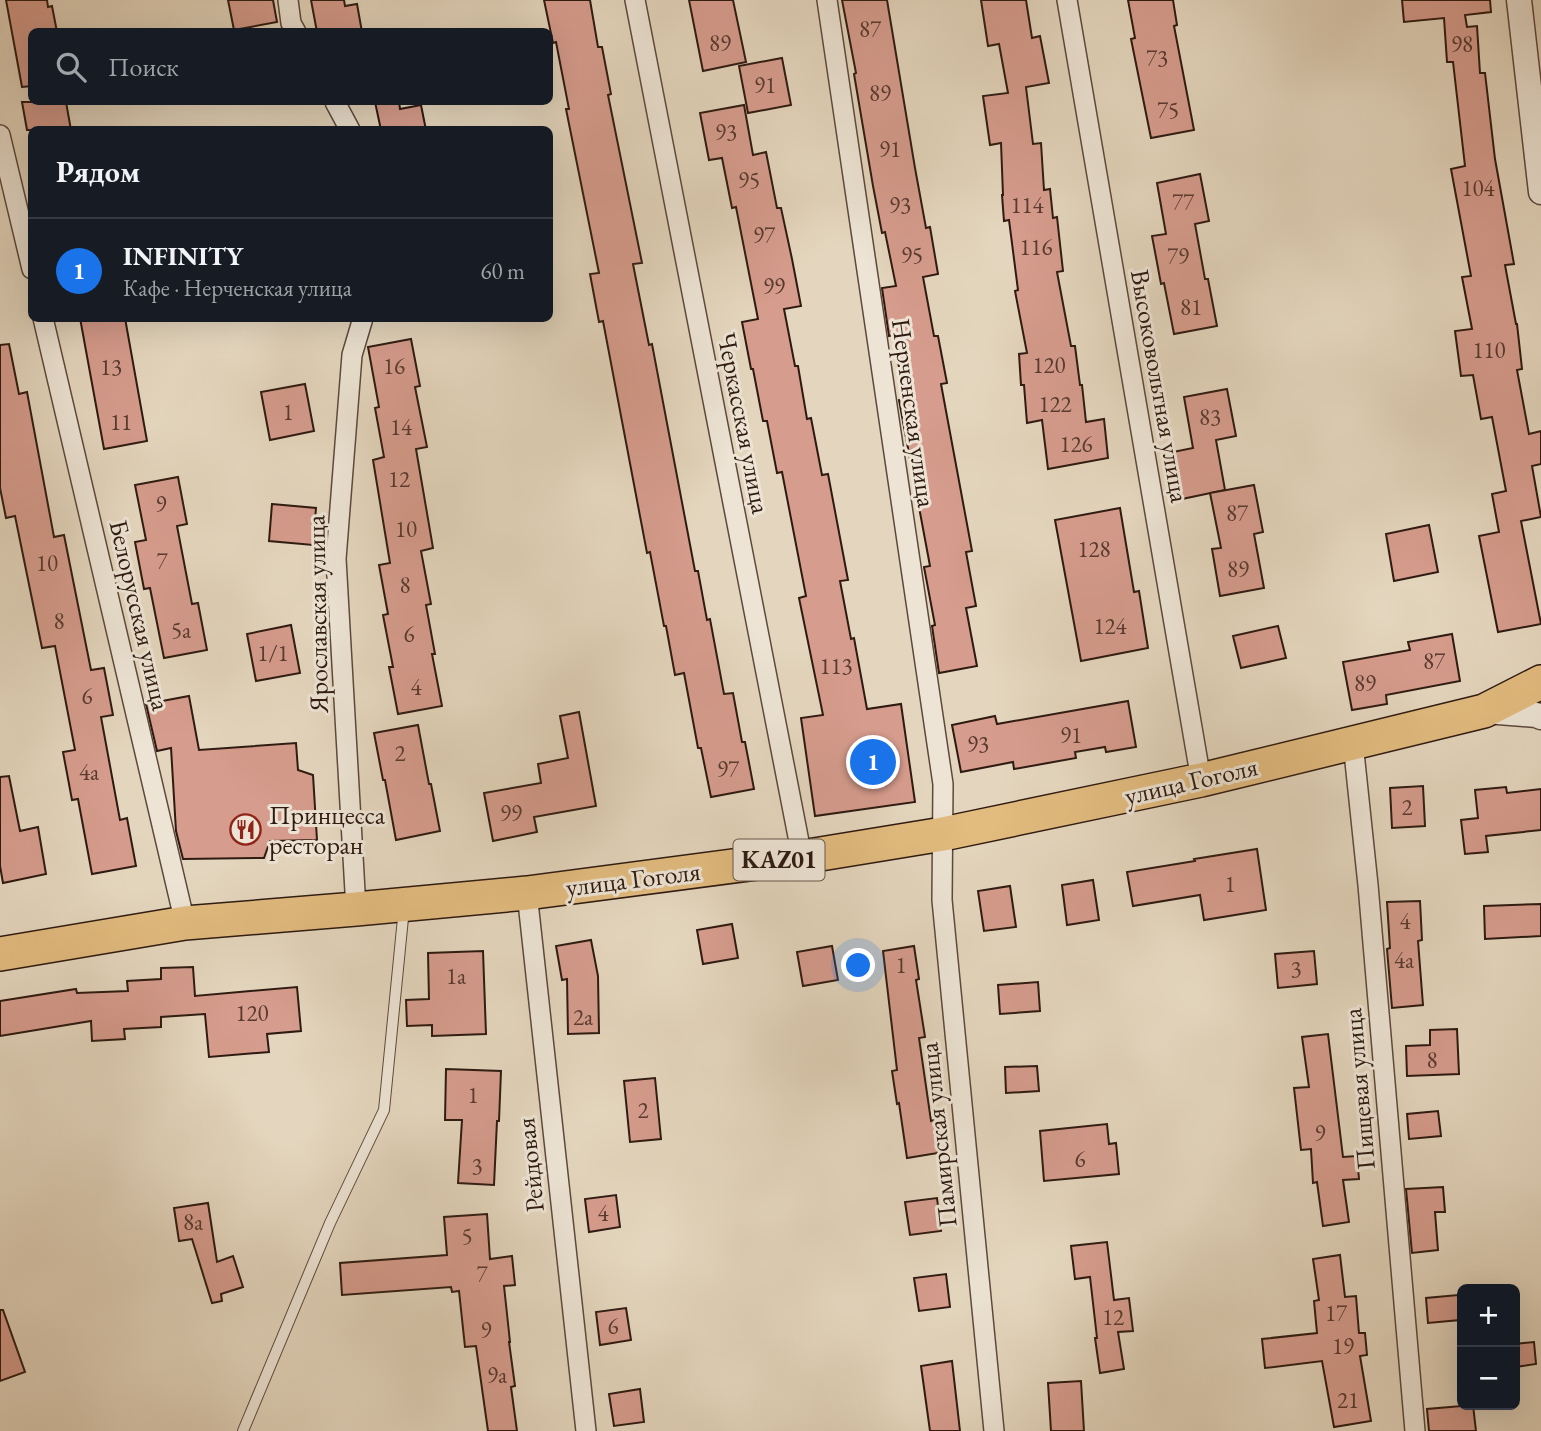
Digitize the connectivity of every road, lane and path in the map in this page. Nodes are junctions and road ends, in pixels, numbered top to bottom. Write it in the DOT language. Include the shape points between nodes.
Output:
graph roads {
  1 [pos="288,0"];
  2 [pos="635,0"];
  3 [pos="827,0"];
  4 [pos="1067,0"];
  5 [pos="1519,0"];
  6 [pos="294,28"];
  7 [pos="337,105"];
  8 [pos="348,126"];
  9 [pos="0,135"];
  10 [pos="1541,192"];
  11 [pos="28,252"];
  12 [pos="44,322"];
  13 [pos="362,322"];
  14 [pos="1541,682"];
  15 [pos="1484,711"];
  16 [pos="1541,717"];
  17 [pos="1353,743"];
  18 [pos="1201,780"];
  19 [pos="943,834"];
  20 [pos="802,857"];
  21 [pos="527,893"];
  22 [pos="404,904"];
  23 [pos="356,909"];
  24 [pos="186,923"];
  25 [pos="0,954"];
  26 [pos="243,1431"];
  27 [pos="586,1431"];
  28 [pos="994,1431"];
  29 [pos="1415,1431"];
  1 -- 6 [label="street"];
  2 -- 20 [label="street, Черкасская улица"];
  3 -- 19 [label="street, Нерченская улица" via="943,784"];
  4 -- 18 [label="street, Высоковольтная улица"];
  5 -- 10 [label="street"];
  7 -- 8 [label="street"];
  9 -- 11 [label="street"];
  12 -- 24 [label="street, Белорусская улица"];
  13 -- 23 [label="street, Ярославская улица" via="352,355 336,559"];
  14 -- 15 [label="highway, улица Гоголя / KАZ01"];
  15 -- 16 [label="street"];
  15 -- 17 [label="highway, улица Гоголя / KАZ01"];
  17 -- 18 [label="highway, улица Гоголя / KАZ01"];
  17 -- 29 [label="street, Пищевая улица"];
  18 -- 19 [label="highway, улица Гоголя / KАZ01"];
  19 -- 20 [label="highway, улица Гоголя / KАZ01"];
  19 -- 28 [label="street, Памирская улица" via="942,900"];
  20 -- 21 [label="highway, улица Гоголя / KАZ01"];
  21 -- 22 [label="highway, улица Гоголя / KАZ01"];
  21 -- 27 [label="street, Рейдовая"];
  22 -- 23 [label="highway, улица Гоголя / KАZ01"];
  22 -- 26 [label="lane" via="384,1110 330,1223"];
  23 -- 24 [label="highway, улица Гоголя / KАZ01"];
  24 -- 25 [label="highway, улица Гоголя / KАZ01"];
}
